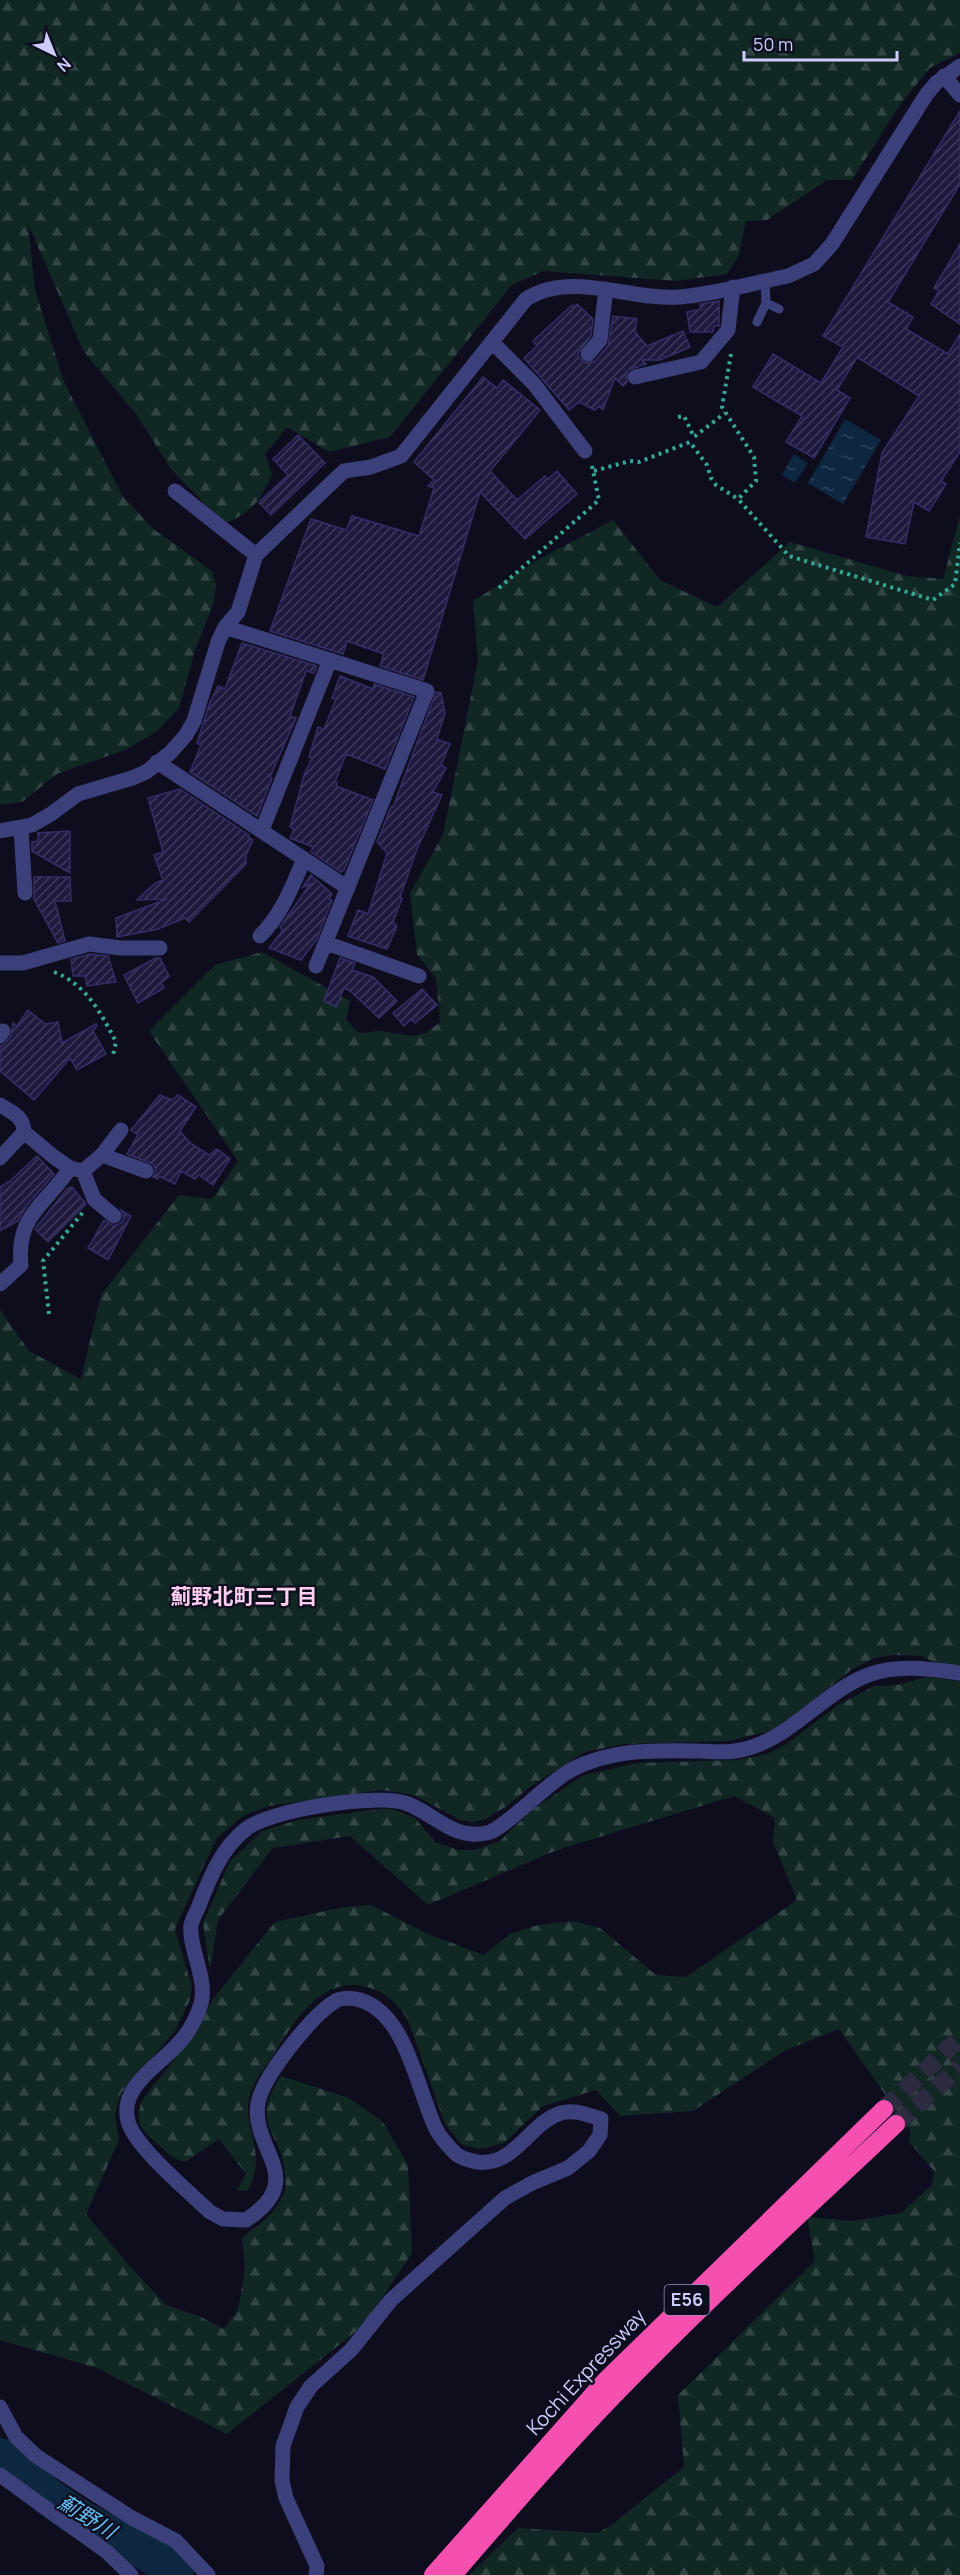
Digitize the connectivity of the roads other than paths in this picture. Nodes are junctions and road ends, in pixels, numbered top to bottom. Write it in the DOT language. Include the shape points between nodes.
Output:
graph roads {
  1 [pos="960,66"];
  2 [pos="944,76"];
  3 [pos="960,95"];
  4 [pos="765,280"];
  5 [pos="733,287"];
  6 [pos="606,289"];
  7 [pos="766,303"];
  8 [pos="779,309"];
  9 [pos="757,322"];
  10 [pos="492,342"];
  11 [pos="588,354"];
  12 [pos="635,377"];
  13 [pos="585,451"];
  14 [pos="175,491"];
  15 [pos="256,555"];
  16 [pos="225,627"];
  17 [pos="330,660"];
  18 [pos="158,762"];
  19 [pos="21,828"];
  20 [pos="262,830"];
  21 [pos="0,831"];
  22 [pos="304,859"];
  23 [pos="348,888"];
  24 [pos="25,893"];
  25 [pos="260,936"];
  26 [pos="326,943"];
  27 [pos="160,948"];
  28 [pos="0,963"];
  29 [pos="316,966"];
  30 [pos="419,976"];
  31 [pos="0,1105"];
  32 [pos="121,1130"];
  33 [pos="24,1132"];
  34 [pos="102,1155"];
  35 [pos="0,1158"];
  36 [pos="76,1169"];
  37 [pos="146,1171"];
  38 [pos="114,1216"];
  39 [pos="0,1284"];
  40 [pos="960,1673"];
  41 [pos="884,2109"];
  42 [pos="896,2124"];
  43 [pos="0,2408"];
  44 [pos="0,2475"];
  45 [pos="506,2503"];
  46 [pos="131,2575"];
  47 [pos="208,2575"];
  48 [pos="316,2575"];
  49 [pos="433,2575"];
  50 [pos="453,2575"];
  1 -- 2 [label="street"];
  2 -- 3 [label="street"];
  2 -- 4 [label="street" via="915,109 840,234 823,255 803,271"];
  4 -- 5 [label="street"];
  4 -- 7 [label="lane"];
  5 -- 6 [label="street" via="680,297"];
  5 -- 12 [label="street" via="728,330 701,362"];
  6 -- 10 [label="street" via="536,292"];
  6 -- 11 [label="street" via="600,340"];
  7 -- 8 [label="lane"];
  7 -- 9 [label="lane"];
  10 -- 13 [label="street" via="534,384"];
  10 -- 15 [label="street" via="401,456 371,467 344,471"];
  14 -- 15 [label="street"];
  15 -- 16 [label="street" via="238,612"];
  16 -- 17 [label="street"];
  16 -- 18 [label="street" via="194,721 179,743"];
  17 -- 20 [label="street"];
  17 -- 23 [label="street" via="427,691"];
  18 -- 19 [label="street" via="132,778 78,794 51,814"];
  18 -- 20 [label="street"];
  19 -- 21 [label="street"];
  19 -- 24 [label="street"];
  20 -- 22 [label="street"];
  22 -- 23 [label="street"];
  22 -- 25 [label="street" via="282,908"];
  23 -- 26 [label="street"];
  26 -- 29 [label="street"];
  26 -- 30 [label="street"];
  27 -- 28 [label="street" via="89,944 23,963"];
  31 -- 33 [label="street" via="20,1119"];
  32 -- 34 [label="street"];
  33 -- 35 [label="street"];
  33 -- 36 [label="street"];
  34 -- 36 [label="street"];
  34 -- 37 [label="street"];
  36 -- 38 [label="street" via="94,1199"];
  36 -- 39 [label="street" via="26,1224 20,1243 21,1265"];
  40 -- 48 [label="street" via="898,1668 866,1676 779,1736 734,1751 638,1750 594,1760 570,1771 492,1832 473,1835 452,1831 409,1804 391,1800 344,1802 273,1817 244,1830 225,1852 191,1926 203,1995 201,2005 183,2039 138,2083 127,2106 134,2137 210,2212 223,2219 246,2220 275,2191 274,2169 258,2102 291,2044 336,2000 354,1998 371,2003 387,2019 405,2046 437,2130 466,2160 498,2160 560,2113 576,2111 601,2119 600,2135 589,2151 568,2168 506,2198 392,2300 351,2350 311,2386 297,2407 283,2446 282,2481 317,2566"];
  41 -- 45 [label="highway, Kochi Expressway / E56" via="606,2380"];
  42 -- 45 [label="highway, Kochi Expressway / E56" via="773,2239"];
  43 -- 47 [label="street" via="16,2437 36,2456 132,2518 176,2541"];
  44 -- 46 [label="street" via="107,2552"];
  45 -- 49 [label="highway, Kochi Expressway / E56"];
  45 -- 50 [label="highway, Kochi Expressway / E56"];
}
